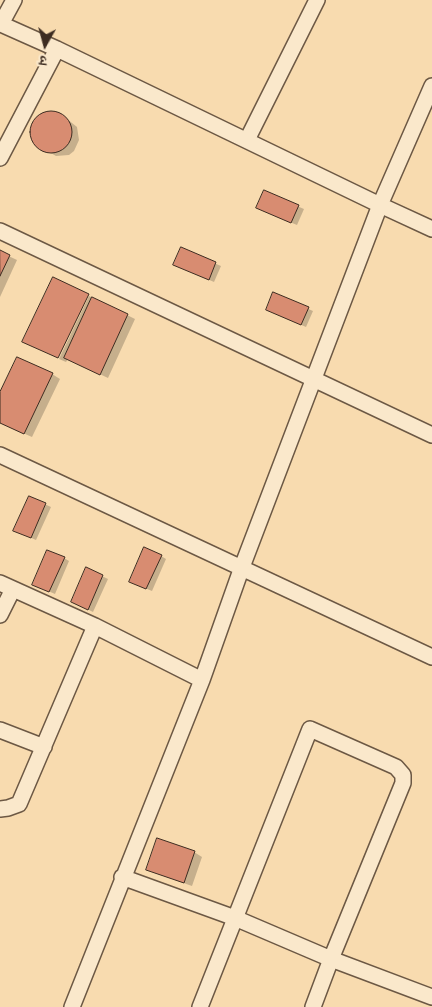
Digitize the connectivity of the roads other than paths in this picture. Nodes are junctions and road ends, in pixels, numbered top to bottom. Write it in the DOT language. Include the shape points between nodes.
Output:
graph roads {
  1 [pos="14,0"];
  2 [pos="317,0"];
  3 [pos="1,24"];
  4 [pos="57,49"];
  5 [pos="432,86"];
  6 [pos="247,140"];
  7 [pos="0,158"];
  8 [pos="380,205"];
  9 [pos="432,228"];
  10 [pos="0,231"];
  11 [pos="313,380"];
  12 [pos="432,435"];
  13 [pos="0,455"];
  14 [pos="242,567"];
  15 [pos="6,586"];
  16 [pos="0,615"];
  17 [pos="95,626"];
  18 [pos="432,657"];
  19 [pos="202,680"];
  20 [pos="0,730"];
  21 [pos="44,747"];
  22 [pos="0,809"];
  23 [pos="122,877"];
  24 [pos="235,918"];
  25 [pos="331,959"];
  26 [pos="430,998"];
  27 [pos="72,1007"];
  28 [pos="200,1007"];
  29 [pos="313,1007"];
  1 -- 3 [label="street"];
  2 -- 6 [label="street"];
  3 -- 4 [label="street"];
  4 -- 6 [label="street"];
  4 -- 7 [label="street"];
  5 -- 8 [label="street"];
  6 -- 8 [label="street"];
  8 -- 9 [label="street"];
  8 -- 11 [label="street"];
  10 -- 11 [label="street"];
  11 -- 12 [label="street"];
  11 -- 14 [label="street"];
  13 -- 14 [label="street"];
  14 -- 18 [label="street"];
  14 -- 19 [label="street"];
  15 -- 16 [label="street"];
  15 -- 17 [label="street"];
  17 -- 19 [label="street"];
  17 -- 21 [label="street"];
  19 -- 23 [label="street"];
  20 -- 21 [label="street"];
  21 -- 22 [label="street" via="19,804"];
  23 -- 24 [label="street"];
  23 -- 27 [label="street"];
  24 -- 25 [label="street"];
  24 -- 25 [label="street" via="310,729 396,767 403,775 403,783"];
  24 -- 28 [label="street"];
  25 -- 26 [label="street"];
  25 -- 29 [label="street"];
}
